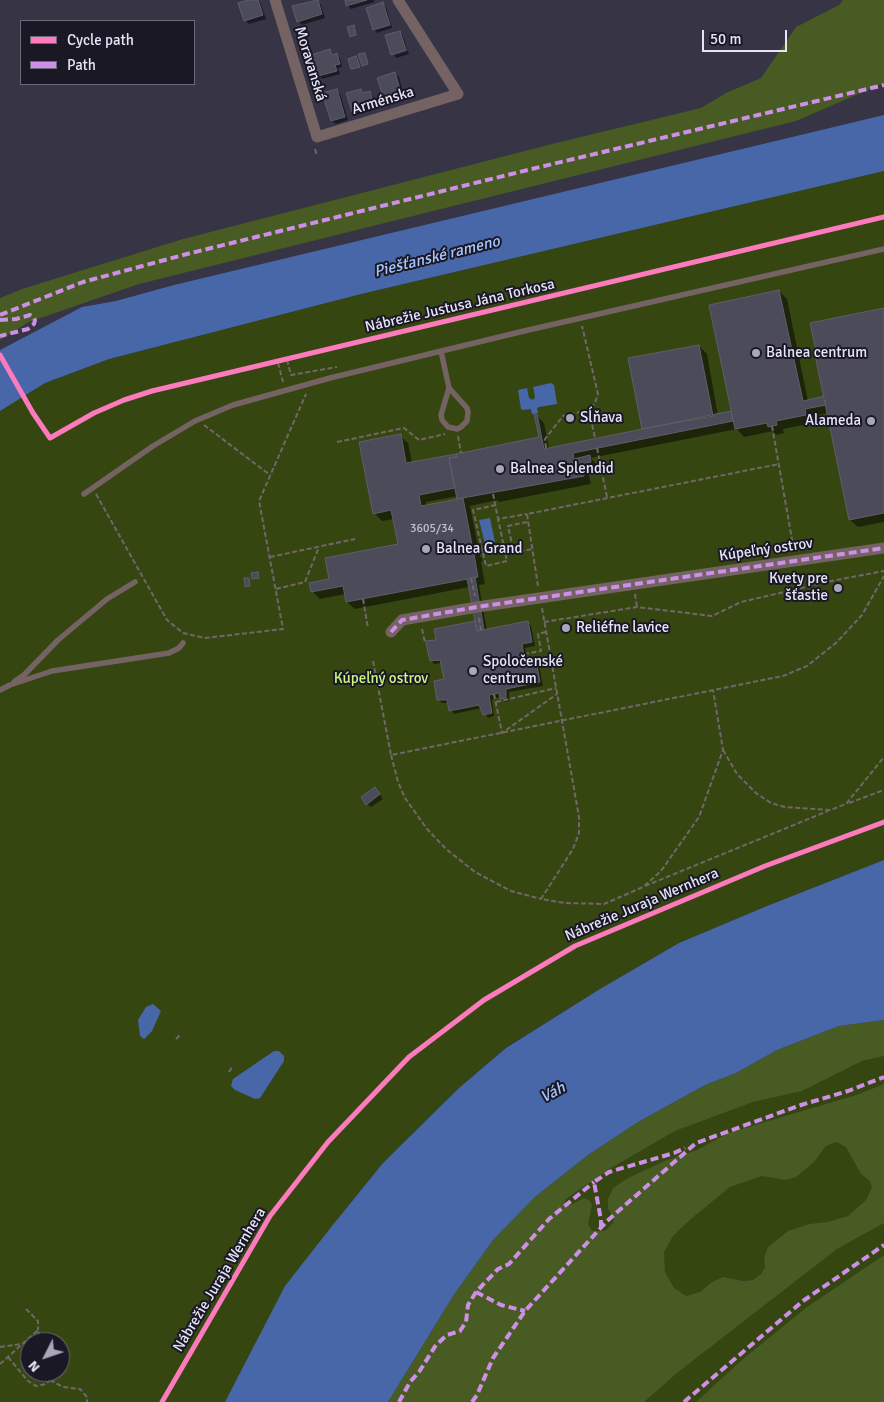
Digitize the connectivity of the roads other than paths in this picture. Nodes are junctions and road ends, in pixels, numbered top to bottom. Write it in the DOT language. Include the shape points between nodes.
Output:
graph roads {
  1 [pos="275,0"];
  2 [pos="398,0"];
  3 [pos="317,137"];
  4 [pos="884,249"];
  5 [pos="441,351"];
  6 [pos="449,388"];
  7 [pos="84,494"];
  8 [pos="884,548"];
  9 [pos="135,582"];
  10 [pos="391,632"];
  11 [pos="183,643"];
  12 [pos="10,685"];
  13 [pos="0,690"];
  1 -- 3 [label="street, Moravanská"];
  2 -- 3 [label="street, Arménska" via="458,94"];
  4 -- 5 [label="lane"];
  5 -- 6 [label="lane"];
  5 -- 7 [label="lane" via="233,405 195,421 152,446"];
  6 -- 6 [label="lane" via="468,412 467,421 457,430 448,427 441,415"];
  8 -- 10 [label="street, Kúpeľný ostrov" via="420,616 402,620"];
  9 -- 12 [label="lane" via="107,599"];
  11 -- 12 [label="lane" via="169,653 52,672"];
  12 -- 13 [label="lane"];
}
